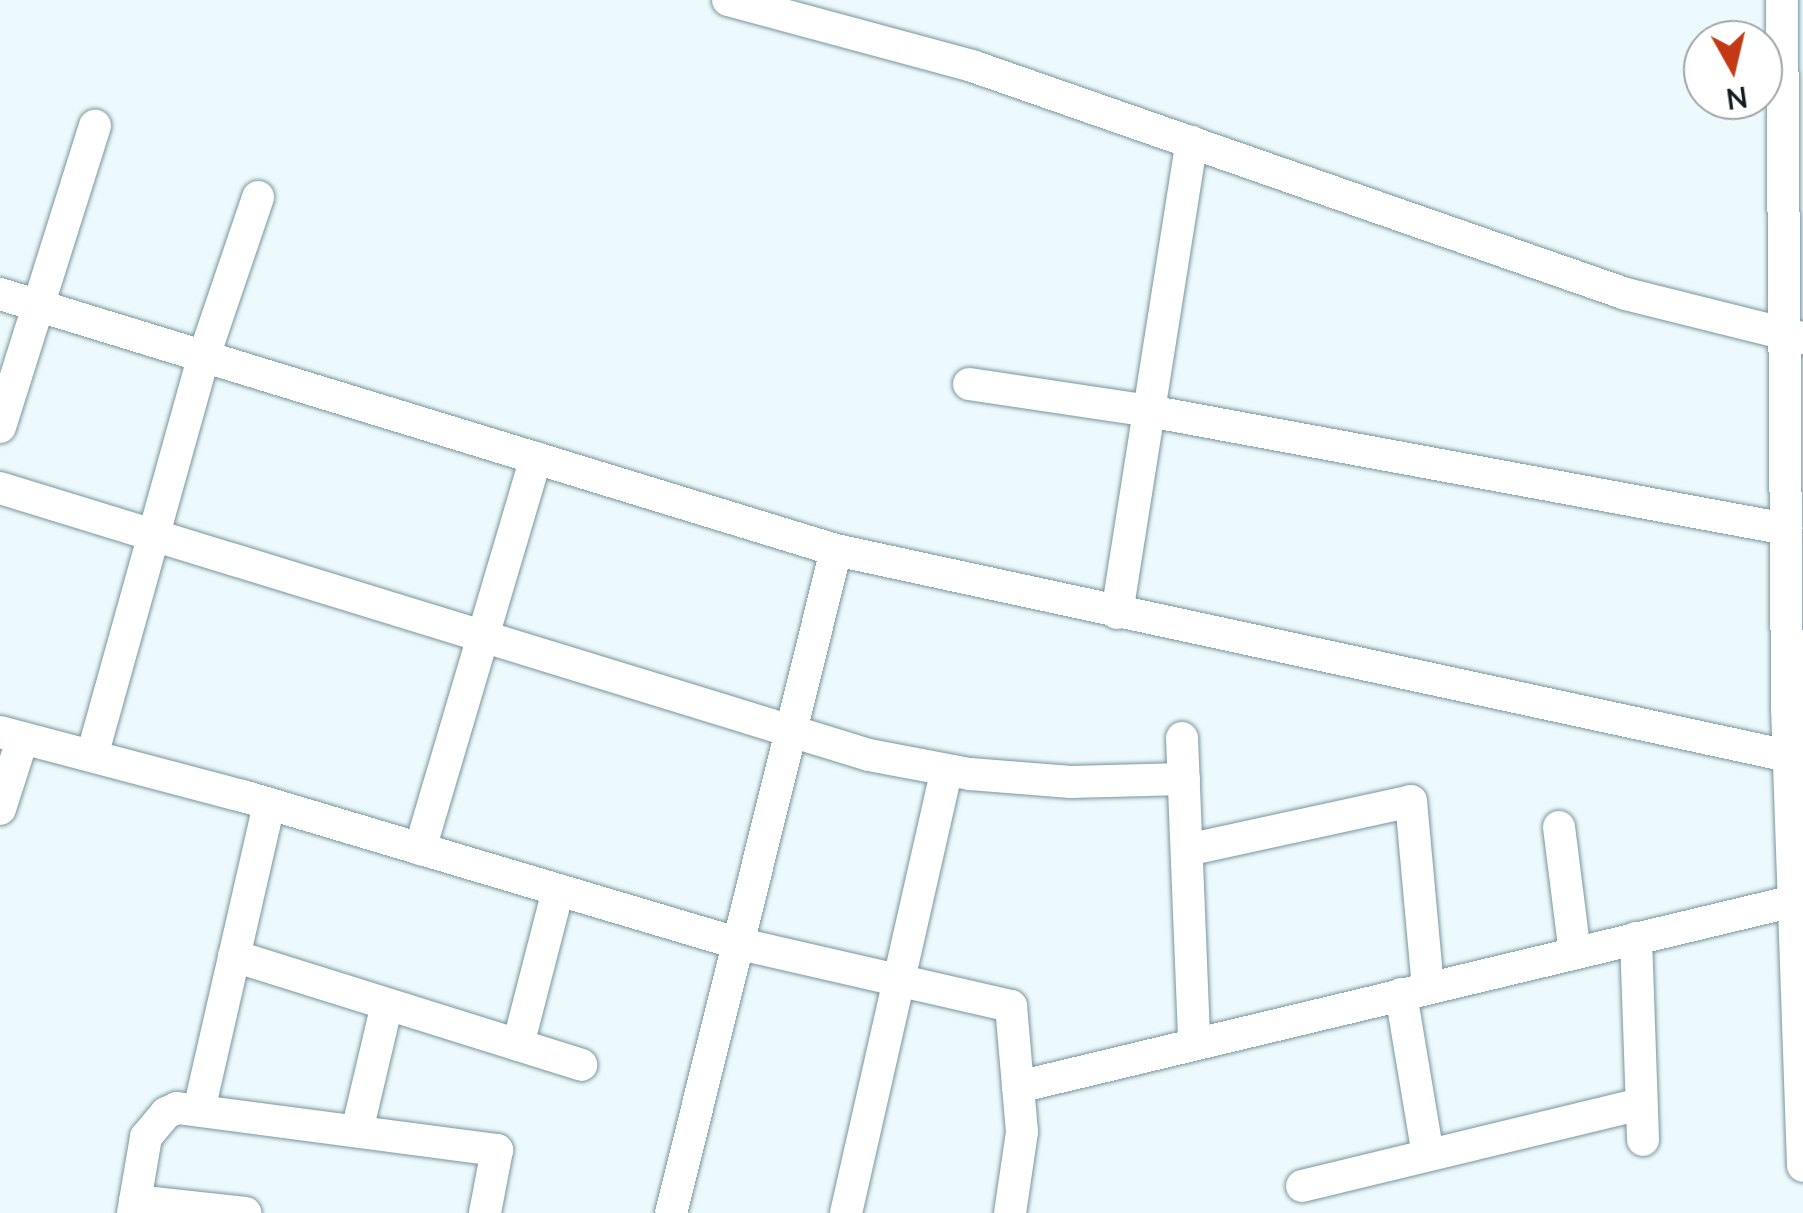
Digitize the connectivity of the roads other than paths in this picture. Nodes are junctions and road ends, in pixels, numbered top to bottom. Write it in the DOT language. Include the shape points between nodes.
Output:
graph roads {
  1 [pos="728,0"];
  2 [pos="1782,0"];
  3 [pos="95,126"];
  4 [pos="1192,142"];
  5 [pos="258,197"];
  6 [pos="0,294"];
  7 [pos="38,306"];
  8 [pos="1794,337"];
  9 [pos="204,356"];
  10 [pos="969,384"];
  11 [pos="1149,411"];
  12 [pos="0,427"];
  13 [pos="536,458"];
  14 [pos="0,488"];
  15 [pos="1786,529"];
  16 [pos="153,537"];
  17 [pos="836,550"];
  18 [pos="1116,614"];
  19 [pos="482,637"];
  20 [pos="792,731"];
  21 [pos="10,738"];
  22 [pos="1182,738"];
  23 [pos="92,756"];
  24 [pos="1788,756"];
  25 [pos="947,770"];
  26 [pos="1184,779"];
  27 [pos="269,804"];
  28 [pos="0,809"];
  29 [pos="1559,827"];
  30 [pos="420,849"];
  31 [pos="1186,850"];
  32 [pos="558,890"];
  33 [pos="1794,901"];
  34 [pos="1636,938"];
  35 [pos="740,944"];
  36 [pos="1575,953"];
  37 [pos="234,956"];
  38 [pos="900,981"];
  39 [pos="1414,990"];
  40 [pos="387,1004"];
  41 [pos="1194,1043"];
  42 [pos="518,1045"];
  43 [pos="581,1065"];
  44 [pos="1018,1086"];
  45 [pos="1641,1104"];
  46 [pos="198,1110"];
  47 [pos="357,1131"];
  48 [pos="1643,1140"];
  49 [pos="1428,1155"];
  50 [pos="1803,1166"];
  51 [pos="1302,1186"];
  52 [pos="134,1207"];
  53 [pos="245,1213"];
  54 [pos="484,1213"];
  55 [pos="671,1213"];
  56 [pos="846,1213"];
  57 [pos="1010,1213"];
  1 -- 4 [label="street" via="972,66"];
  2 -- 8 [label="street"];
  3 -- 7 [label="street"];
  4 -- 8 [label="street" via="1626,294"];
  4 -- 11 [label="street"];
  5 -- 9 [label="street"];
  6 -- 7 [label="street"];
  7 -- 9 [label="street"];
  7 -- 12 [label="street"];
  8 -- 15 [label="street"];
  9 -- 13 [label="street"];
  9 -- 16 [label="street"];
  10 -- 11 [label="street"];
  11 -- 15 [label="street"];
  11 -- 18 [label="street"];
  13 -- 17 [label="street"];
  13 -- 19 [label="street"];
  14 -- 16 [label="street"];
  15 -- 24 [label="street"];
  16 -- 19 [label="street"];
  16 -- 23 [label="street"];
  17 -- 18 [label="street"];
  17 -- 20 [label="street"];
  18 -- 24 [label="street"];
  19 -- 20 [label="street"];
  19 -- 30 [label="street"];
  20 -- 25 [label="street"];
  20 -- 35 [label="street"];
  21 -- 23 [label="street"];
  21 -- 28 [label="street"];
  22 -- 26 [label="street"];
  23 -- 27 [label="street"];
  24 -- 33 [label="street"];
  25 -- 26 [label="street" via="1071,782"];
  25 -- 38 [label="street"];
  26 -- 31 [label="street"];
  27 -- 30 [label="street"];
  27 -- 37 [label="street"];
  29 -- 36 [label="street"];
  30 -- 32 [label="street"];
  31 -- 39 [label="street" via="1410,802"];
  31 -- 41 [label="street"];
  32 -- 35 [label="street"];
  32 -- 42 [label="street"];
  33 -- 34 [label="street"];
  33 -- 50 [label="street"];
  34 -- 36 [label="street"];
  34 -- 45 [label="street"];
  35 -- 38 [label="street"];
  35 -- 55 [label="street"];
  36 -- 39 [label="street"];
  37 -- 40 [label="street"];
  37 -- 46 [label="street"];
  38 -- 44 [label="street" via="1012,1006"];
  38 -- 56 [label="street"];
  39 -- 41 [label="street"];
  39 -- 49 [label="street"];
  40 -- 42 [label="street"];
  40 -- 47 [label="street"];
  41 -- 44 [label="street"];
  42 -- 43 [label="street"];
  44 -- 57 [label="street" via="1022,1132"];
  45 -- 48 [label="street"];
  45 -- 49 [label="street"];
  46 -- 47 [label="street"];
  46 -- 52 [label="street" via="166,1113 146,1137"];
  47 -- 54 [label="street" via="498,1150"];
  49 -- 51 [label="street"];
  52 -- 53 [label="street"];
}
